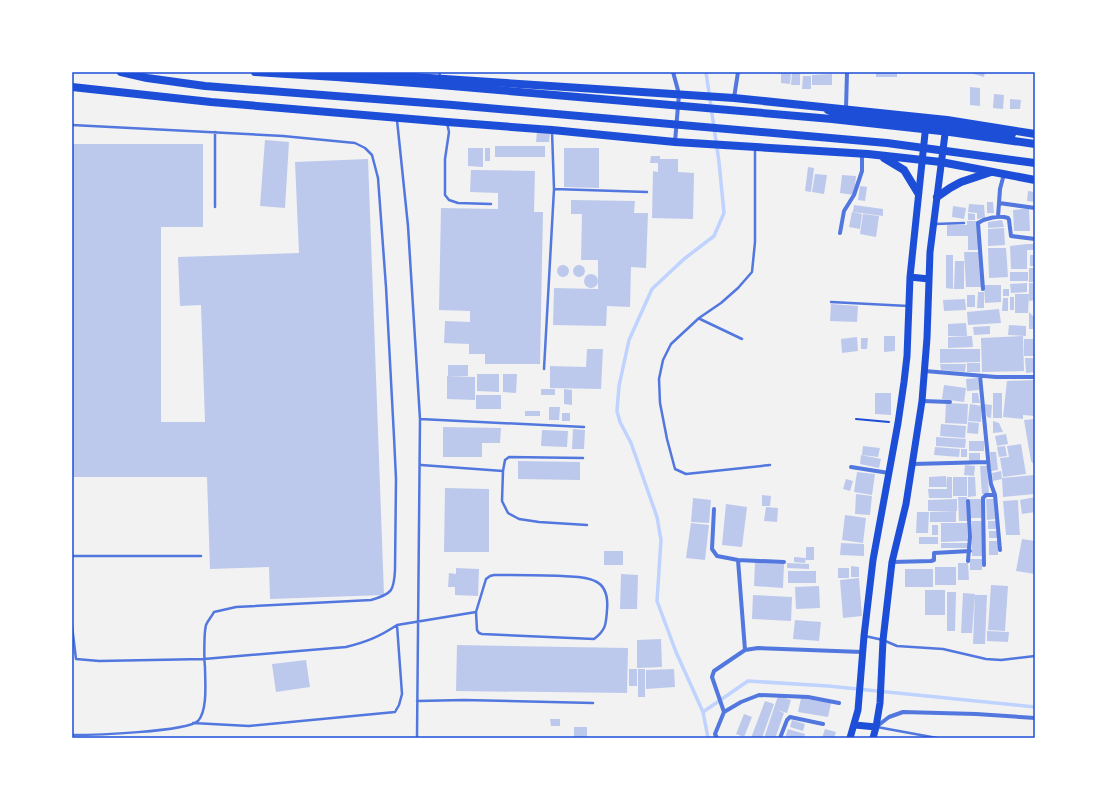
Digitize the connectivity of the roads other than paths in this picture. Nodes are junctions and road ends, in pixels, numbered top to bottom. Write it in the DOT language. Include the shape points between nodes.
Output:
graph roads {
  1 [pos="121,72"];
  2 [pos="255,72"];
  3 [pos="338,72"];
  4 [pos="673,72"];
  5 [pos="738,72"];
  6 [pos="847,72"];
  7 [pos="440,75"];
  8 [pos="72,87"];
  9 [pos="679,94"];
  10 [pos="730,98"];
  11 [pos="817,107"];
  12 [pos="846,109"];
  13 [pos="397,118"];
  14 [pos="926,121"];
  15 [pos="447,122"];
  16 [pos="947,123"];
  17 [pos="72,125"];
  18 [pos="552,130"];
  19 [pos="215,132"];
  20 [pos="1035,134"];
  21 [pos="675,142"];
  22 [pos="1035,144"];
  23 [pos="754,146"];
  24 [pos="865,154"];
  25 [pos="922,160"];
  26 [pos="941,162"];
  27 [pos="1035,163"];
  28 [pos="992,171"];
  29 [pos="1004,174"];
  30 [pos="1035,180"];
  31 [pos="554,189"];
  32 [pos="647,192"];
  33 [pos="918,194"];
  34 [pos="937,198"];
  35 [pos="999,203"];
  36 [pos="491,204"];
  37 [pos="215,206"];
  38 [pos="1035,208"];
  39 [pos="998,217"];
  40 [pos="933,224"];
  41 [pos="964,224"];
  42 [pos="840,233"];
  43 [pos="1035,239"];
  44 [pos="910,277"];
  45 [pos="928,279"];
  46 [pos="983,289"];
  47 [pos="831,302"];
  48 [pos="908,306"];
  49 [pos="699,318"];
  50 [pos="742,339"];
  51 [pos="544,369"];
  52 [pos="924,371"];
  53 [pos="980,376"];
  54 [pos="1035,377"];
  55 [pos="922,401"];
  56 [pos="950,402"];
  57 [pos="420,419"];
  58 [pos="584,427"];
  59 [pos="583,458"];
  60 [pos="988,462"];
  61 [pos="913,464"];
  62 [pos="421,465"];
  63 [pos="770,465"];
  64 [pos="851,467"];
  65 [pos="502,471"];
  66 [pos="888,473"];
  67 [pos="995,495"];
  68 [pos="968,501"];
  69 [pos="714,508"];
  70 [pos="587,525"];
  71 [pos="1000,550"];
  72 [pos="970,551"];
  73 [pos="72,556"];
  74 [pos="202,556"];
  75 [pos="738,560"];
  76 [pos="968,561"];
  77 [pos="784,562"];
  78 [pos="892,562"];
  79 [pos="984,565"];
  80 [pos="476,612"];
  81 [pos="419,621"];
  82 [pos="397,625"];
  83 [pos="72,626"];
  84 [pos="864,636"];
  85 [pos="883,640"];
  86 [pos="745,650"];
  87 [pos="862,652"];
  88 [pos="1035,656"];
  89 [pos="72,659"];
  90 [pos="76,659"];
  91 [pos="204,659"];
  92 [pos="417,701"];
  93 [pos="594,703"];
  94 [pos="839,703"];
  95 [pos="724,712"];
  96 [pos="1035,718"];
  97 [pos="192,724"];
  98 [pos="823,724"];
  99 [pos="855,724"];
  100 [pos="876,727"];
  101 [pos="72,735"];
  102 [pos="417,738"];
  103 [pos="717,738"];
  104 [pos="780,738"];
  105 [pos="850,738"];
  106 [pos="872,738"];
  107 [pos="937,738"];
  1 -- 27 [label="highway" via="205,86 888,143"];
  2 -- 22 [label="highway" via="440,85 832,119"];
  3 -- 7 [label="highway"];
  4 -- 9 [label="street"];
  5 -- 10 [label="street"];
  6 -- 12 [label="street"];
  7 -- 9 [label="highway"];
  8 -- 13 [label="highway"];
  9 -- 10 [label="highway"];
  9 -- 21 [label="street"];
  10 -- 11 [label="highway"];
  11 -- 12 [label="highway"];
  11 -- 14 [label="highway" via="840,115"];
  12 -- 14 [label="highway"];
  13 -- 15 [label="highway"];
  13 -- 57 [label="lane" via="408,226"];
  14 -- 16 [label="highway"];
  14 -- 25 [label="main road"];
  15 -- 18 [label="highway"];
  15 -- 36 [label="lane" via="449,132 445,159 445,195 449,200 458,202"];
  16 -- 20 [label="highway"];
  16 -- 26 [label="main road"];
  17 -- 19 [label="lane"];
  18 -- 21 [label="highway"];
  18 -- 31 [label="lane"];
  19 -- 37 [label="lane"];
  19 -- 91 [label="lane" via="355,143 372,155 378,178 386,280 396,479 395,570 391,592 371,600 236,607 214,612 206,625"];
  21 -- 23 [label="highway"];
  23 -- 24 [label="highway"];
  23 -- 49 [label="lane" via="755,242 752,272 721,303"];
  24 -- 25 [label="highway"];
  24 -- 33 [label="highway" via="882,157 904,170"];
  24 -- 42 [label="street" via="854,195 844,211"];
  25 -- 26 [label="highway"];
  25 -- 33 [label="main road"];
  26 -- 28 [label="highway"];
  26 -- 34 [label="main road"];
  28 -- 29 [label="highway"];
  28 -- 34 [label="highway" via="961,182"];
  29 -- 30 [label="highway"];
  29 -- 35 [label="street"];
  31 -- 32 [label="lane"];
  31 -- 51 [label="lane"];
  33 -- 44 [label="main road"];
  34 -- 40 [label="main road"];
  35 -- 38 [label="street"];
  35 -- 39 [label="street"];
  39 -- 43 [label="street" via="1008,218 1011,236"];
  39 -- 46 [label="street" via="978,223"];
  40 -- 41 [label="lane"];
  40 -- 45 [label="main road"];
  44 -- 45 [label="main road"];
  44 -- 48 [label="main road"];
  45 -- 52 [label="main road"];
  47 -- 48 [label="lane"];
  48 -- 66 [label="main road" via="906,369"];
  49 -- 50 [label="lane"];
  49 -- 63 [label="lane" via="671,344 663,360 659,379 660,403 675,469 686,474"];
  52 -- 53 [label="street"];
  52 -- 55 [label="main road"];
  53 -- 54 [label="street"];
  53 -- 60 [label="street"];
  55 -- 56 [label="street"];
  55 -- 61 [label="main road"];
  57 -- 58 [label="lane"];
  57 -- 62 [label="lane"];
  59 -- 65 [label="lane" via="509,457 505,460"];
  60 -- 61 [label="street"];
  60 -- 67 [label="street"];
  61 -- 78 [label="main road"];
  62 -- 65 [label="lane"];
  62 -- 81 [label="lane"];
  64 -- 66 [label="street"];
  65 -- 70 [label="lane" via="502,501 508,513 519,519"];
  66 -- 84 [label="main road" via="873,560"];
  67 -- 71 [label="street"];
  67 -- 79 [label="street" via="986,495 983,498"];
  68 -- 72 [label="street"];
  69 -- 75 [label="street" via="712,549 717,556"];
  72 -- 76 [label="street"];
  72 -- 78 [label="street" via="934,553 934,560 931,561"];
  73 -- 74 [label="lane"];
  75 -- 77 [label="street"];
  75 -- 86 [label="street"];
  78 -- 85 [label="main road"];
  80 -- 80 [label="lane" via="486,579 494,575 583,578 595,581 606,592 605,627 594,639 482,634 477,630"];
  80 -- 81 [label="lane"];
  81 -- 82 [label="lane"];
  81 -- 92 [label="lane"];
  82 -- 91 [label="lane" via="381,636 346,647"];
  82 -- 97 [label="lane" via="402,694 395,712 249,726"];
  83 -- 90 [label="lane"];
  84 -- 85 [label="lane"];
  84 -- 87 [label="main road"];
  85 -- 88 [label="lane" via="897,646 943,649 986,659"];
  85 -- 100 [label="main road" via="880,703"];
  86 -- 87 [label="street" via="758,648"];
  86 -- 95 [label="street" via="714,670 712,677"];
  87 -- 99 [label="main road"];
  89 -- 90 [label="lane"];
  90 -- 91 [label="lane"];
  91 -- 97 [label="lane" via="205,699 198,721"];
  92 -- 93 [label="lane"];
  92 -- 102 [label="lane"];
  94 -- 95 [label="street" via="808,696 759,695"];
  95 -- 103 [label="street" via="715,734"];
  96 -- 100 [label="street" via="903,712 889,717"];
  97 -- 101 [label="lane" via="133,733"];
  98 -- 104 [label="street" via="790,718 786,720"];
  99 -- 100 [label="main road"];
  99 -- 105 [label="main road"];
  100 -- 106 [label="main road"];
  100 -- 107 [label="lane"];
}
